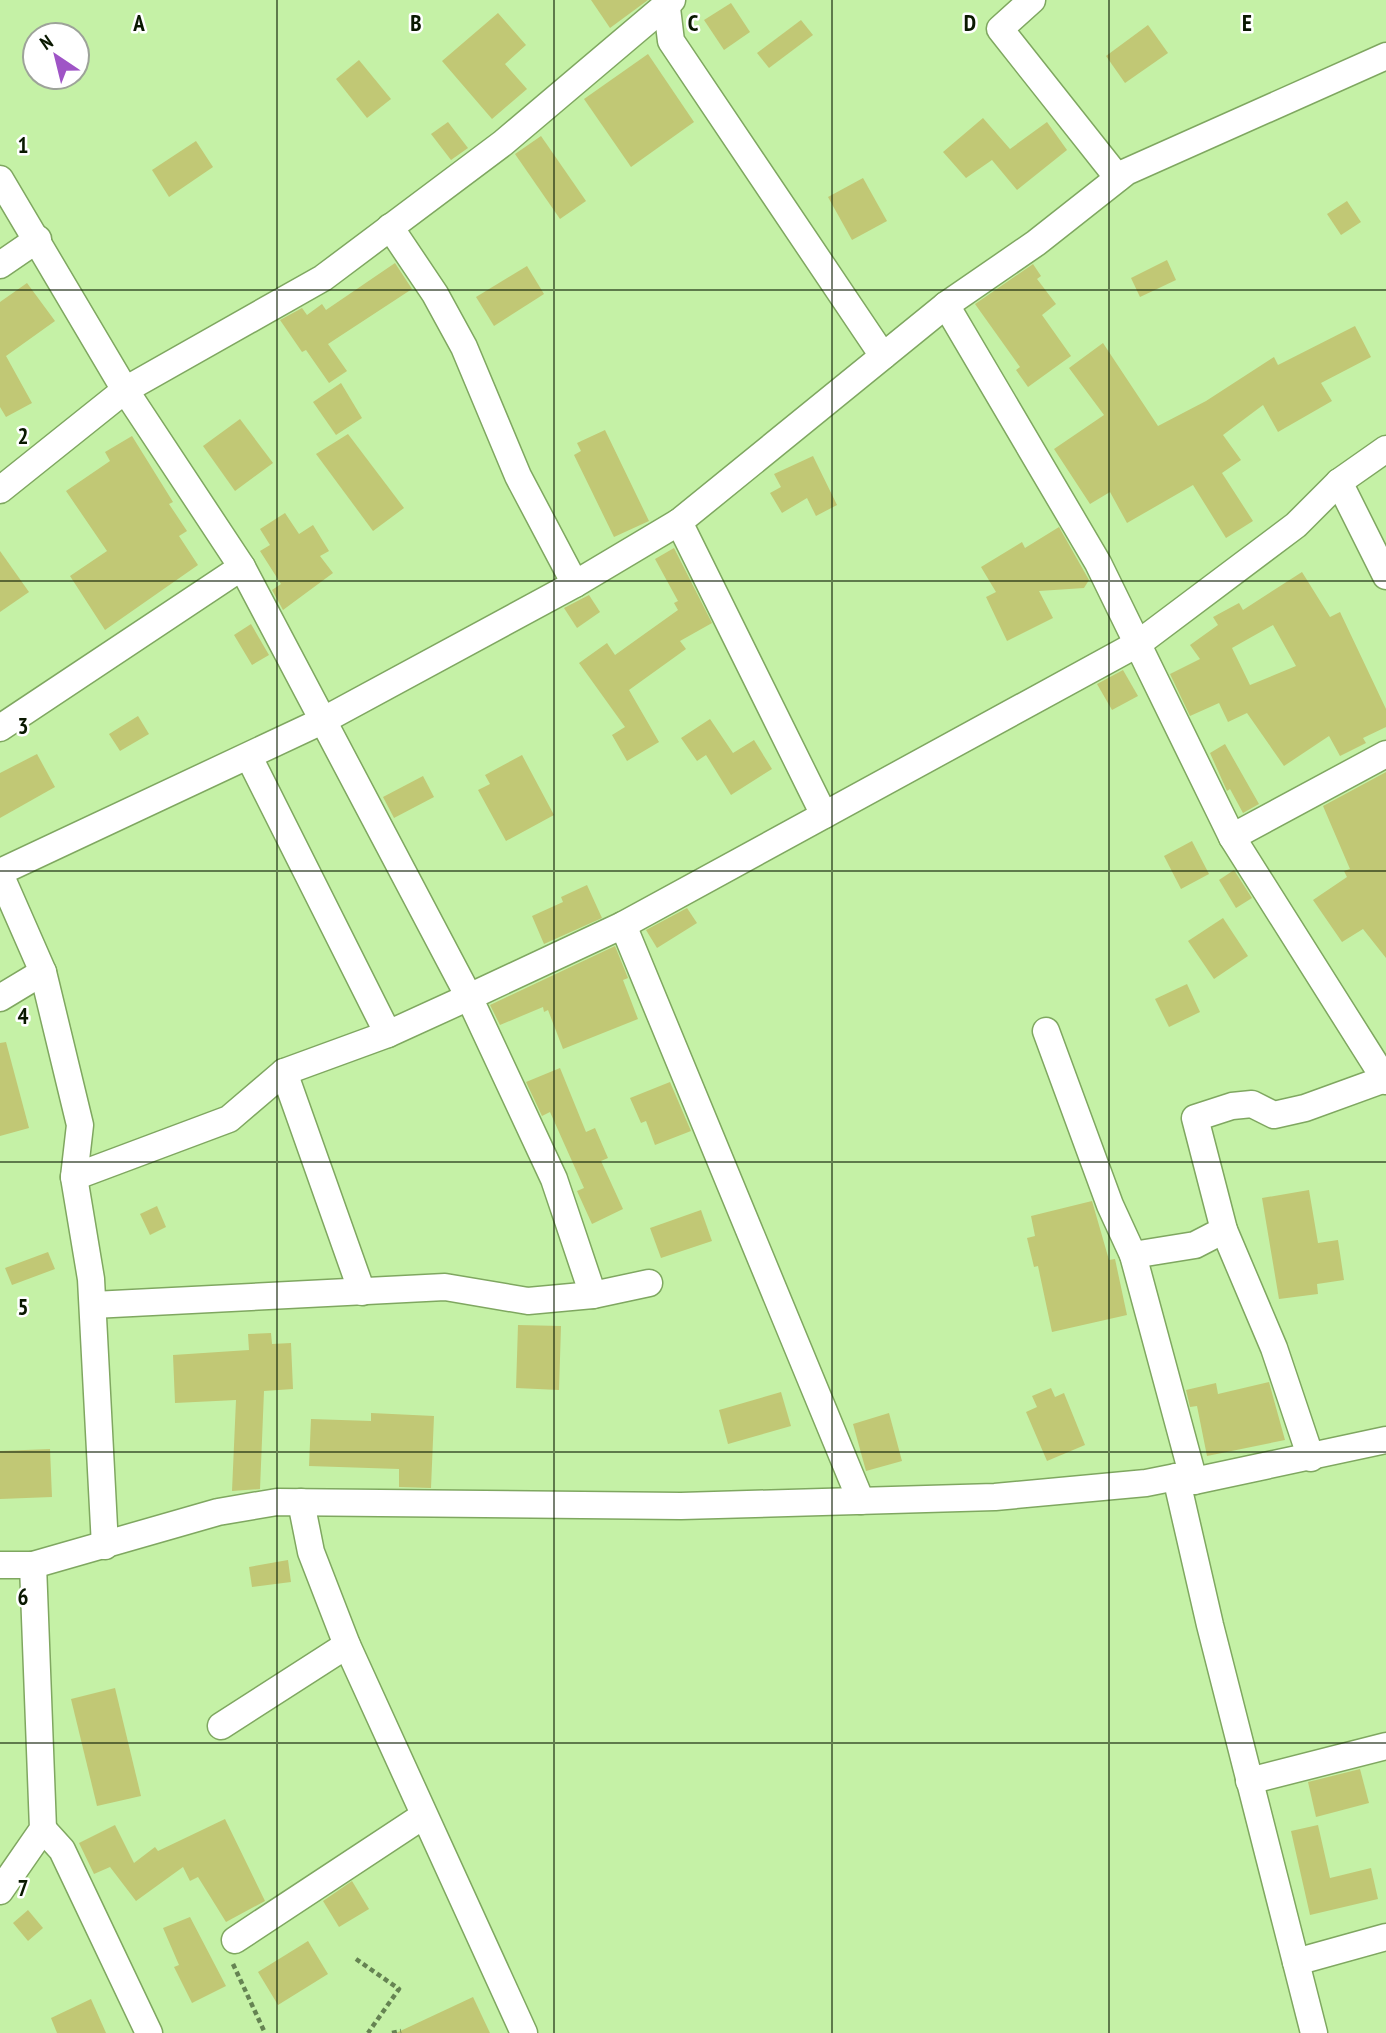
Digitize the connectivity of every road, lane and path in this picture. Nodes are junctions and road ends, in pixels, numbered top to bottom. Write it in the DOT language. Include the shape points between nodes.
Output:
graph roads {
  1 [pos="1032,0"];
  2 [pos="669,1"];
  3 [pos="1386,56"];
  4 [pos="1118,178"];
  5 [pos="0,179"];
  6 [pos="390,227"];
  7 [pos="38,239"];
  8 [pos="0,265"];
  9 [pos="946,305"];
  10 [pos="883,356"];
  11 [pos="125,390"];
  12 [pos="1386,449"];
  13 [pos="1339,482"];
  14 [pos="0,490"];
  15 [pos="679,522"];
  16 [pos="242,568"];
  17 [pos="1386,576"];
  18 [pos="575,584"];
  19 [pos="1139,643"];
  20 [pos="322,721"];
  21 [pos="0,728"];
  22 [pos="1386,754"];
  23 [pos="249,757"];
  24 [pos="824,815"];
  25 [pos="1231,837"];
  26 [pos="0,873"];
  27 [pos="623,925"];
  28 [pos="43,972"];
  29 [pos="469,997"];
  30 [pos="0,998"];
  31 [pos="1046,1031"];
  32 [pos="388,1034"];
  33 [pos="284,1072"];
  34 [pos="1386,1080"];
  35 [pos="74,1177"];
  36 [pos="1224,1230"];
  37 [pos="1133,1255"];
  38 [pos="649,1283"];
  39 [pos="362,1292"];
  40 [pos="593,1295"];
  41 [pos="93,1304"];
  42 [pos="1386,1440"];
  43 [pos="1311,1458"];
  44 [pos="1185,1479"];
  45 [pos="861,1501"];
  46 [pos="301,1502"];
  47 [pos="105,1546"];
  48 [pos="0,1565"];
  49 [pos="33,1565"];
  50 [pos="347,1645"];
  51 [pos="221,1726"];
  52 [pos="1386,1746"];
  53 [pos="1250,1781"];
  54 [pos="423,1815"];
  55 [pos="43,1829"];
  56 [pos="0,1891"];
  57 [pos="1386,1937"];
  58 [pos="235,1940"];
  59 [pos="356,1959"];
  60 [pos="1296,1962"];
  61 [pos="401,2031"];
  62 [pos="149,2033"];
  63 [pos="265,2033"];
  64 [pos="368,2033"];
  65 [pos="392,2033"];
  66 [pos="523,2033"];
  67 [pos="1314,2033"];
  1 -- 4 [label="street" via="1000,29"];
  2 -- 6 [label="street" via="503,143"];
  2 -- 10 [label="street" via="671,41"];
  3 -- 4 [label="street"];
  4 -- 9 [label="street" via="1036,243"];
  5 -- 7 [label="street"];
  6 -- 11 [label="street" via="323,278"];
  6 -- 18 [label="street" via="464,347 518,476"];
  7 -- 8 [label="street"];
  7 -- 11 [label="street"];
  9 -- 10 [label="street"];
  9 -- 19 [label="street" via="1062,499"];
  10 -- 15 [label="street"];
  11 -- 14 [label="street"];
  11 -- 16 [label="street"];
  12 -- 13 [label="street"];
  13 -- 17 [label="street"];
  13 -- 19 [label="street" via="1296,525"];
  15 -- 18 [label="street"];
  15 -- 24 [label="street"];
  16 -- 20 [label="street"];
  16 -- 21 [label="street"];
  18 -- 20 [label="street"];
  19 -- 24 [label="street"];
  19 -- 25 [label="street"];
  20 -- 23 [label="street"];
  20 -- 29 [label="street"];
  22 -- 25 [label="street"];
  23 -- 26 [label="street"];
  23 -- 32 [label="street"];
  24 -- 27 [label="street"];
  25 -- 34 [label="street"];
  26 -- 28 [label="street"];
  27 -- 29 [label="street"];
  27 -- 45 [label="street"];
  28 -- 30 [label="street"];
  28 -- 35 [label="street" via="80,1125"];
  29 -- 32 [label="street"];
  29 -- 40 [label="street" via="554,1179"];
  31 -- 37 [label="street"];
  32 -- 33 [label="street"];
  33 -- 35 [label="street" via="229,1119"];
  33 -- 39 [label="street"];
  34 -- 36 [label="street" via="1275,1115 1252,1104 1195,1118"];
  35 -- 41 [label="street"];
  36 -- 37 [label="street" via="1195,1245"];
  36 -- 43 [label="street" via="1274,1348"];
  37 -- 44 [label="street"];
  38 -- 40 [label="street"];
  39 -- 40 [label="street" via="445,1287 528,1301"];
  39 -- 41 [label="street"];
  41 -- 47 [label="street"];
  42 -- 43 [label="street"];
  43 -- 44 [label="street"];
  44 -- 45 [label="street" via="995,1497"];
  44 -- 53 [label="street"];
  45 -- 46 [label="street" via="681,1506"];
  46 -- 47 [label="street" via="218,1512"];
  46 -- 50 [label="street" via="311,1552"];
  47 -- 49 [label="street"];
  48 -- 49 [label="street"];
  49 -- 55 [label="street"];
  50 -- 51 [label="street"];
  50 -- 54 [label="street"];
  52 -- 53 [label="street"];
  53 -- 60 [label="street"];
  54 -- 58 [label="street"];
  54 -- 66 [label="street"];
  55 -- 56 [label="street"];
  55 -- 62 [label="street" via="62,1850"];
  57 -- 60 [label="street"];
  58 -- 63 [label="path" via="230,1957"];
  59 -- 64 [label="path" via="399,1989"];
  60 -- 67 [label="street"];
  61 -- 65 [label="path"];
}
